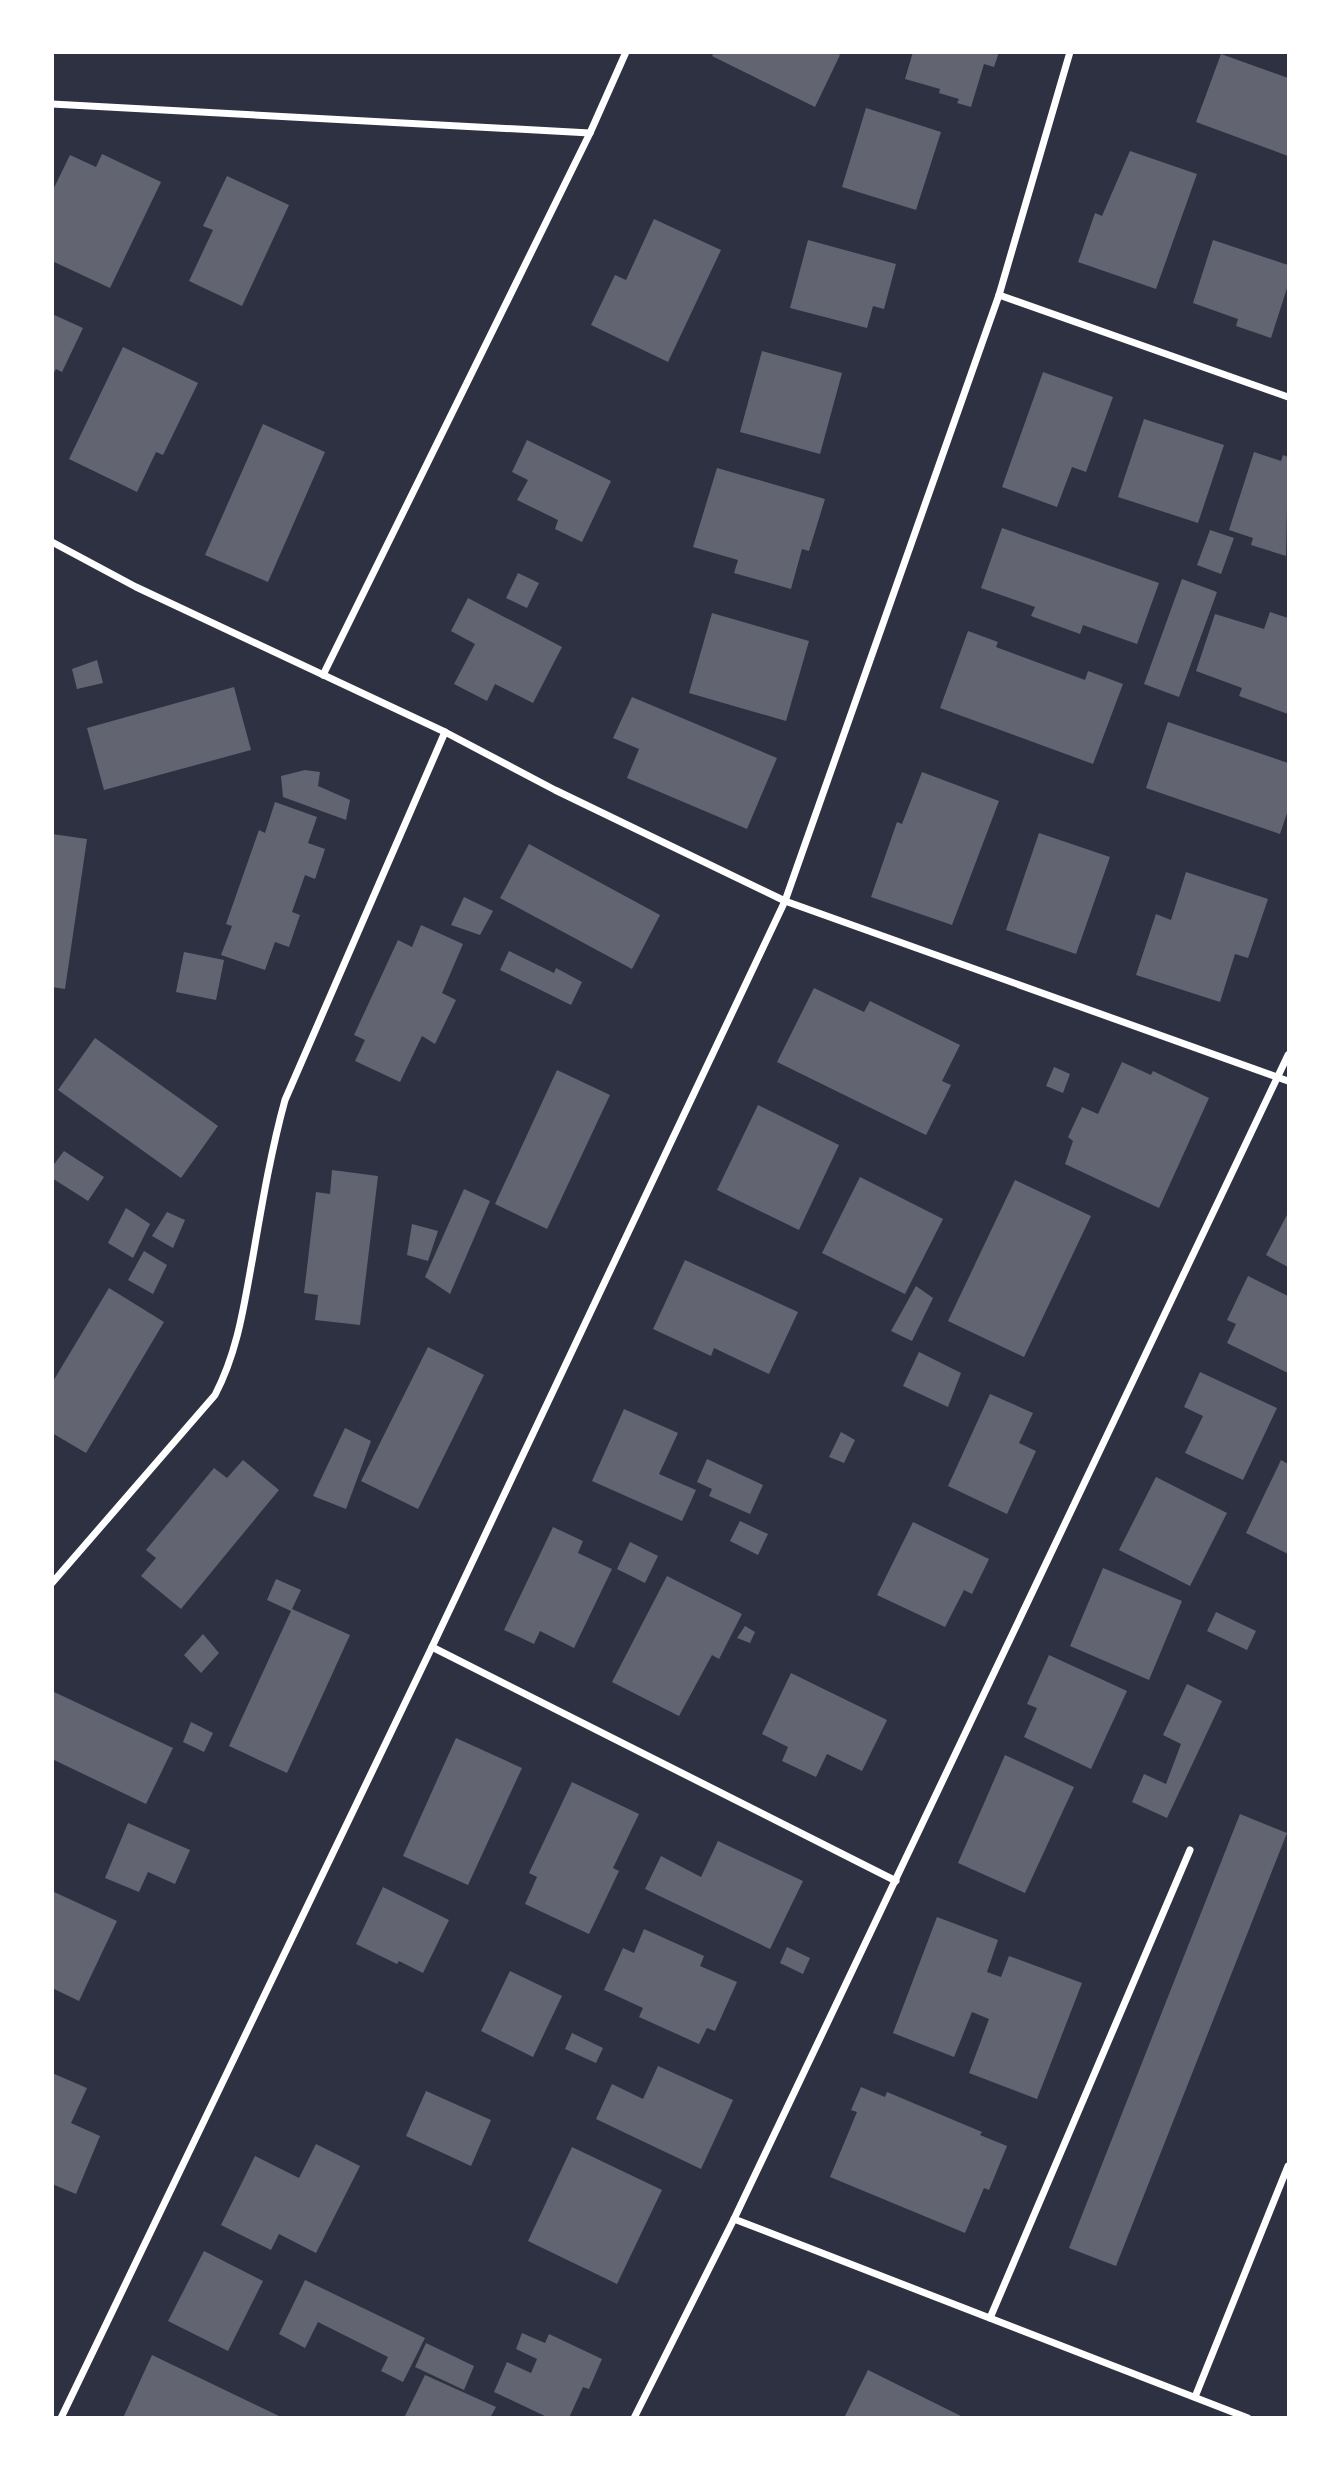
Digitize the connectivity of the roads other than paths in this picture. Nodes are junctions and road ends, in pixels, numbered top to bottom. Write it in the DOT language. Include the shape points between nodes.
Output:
graph roads {
  1 [pos="626,52"];
  2 [pos="1070,52"];
  3 [pos="52,104"];
  4 [pos="590,133"];
  5 [pos="999,295"];
  6 [pos="1289,397"];
  7 [pos="52,542"];
  8 [pos="323,675"];
  9 [pos="445,732"];
  10 [pos="785,901"];
  11 [pos="1289,1055"];
  12 [pos="1280,1077"];
  13 [pos="1289,1081"];
  14 [pos="52,1583"];
  15 [pos="432,1647"];
  16 [pos="1191,1850"];
  17 [pos="896,1881"];
  18 [pos="1289,2166"];
  19 [pos="734,2219"];
  20 [pos="990,2318"];
  21 [pos="1195,2397"];
  22 [pos="61,2417"];
  23 [pos="634,2417"];
  24 [pos="1248,2417"];
  1 -- 4 [label="street"];
  2 -- 5 [label="street"];
  3 -- 4 [label="street"];
  4 -- 8 [label="street"];
  5 -- 6 [label="street"];
  5 -- 10 [label="street"];
  7 -- 8 [label="street"];
  8 -- 9 [label="street"];
  9 -- 10 [label="street"];
  9 -- 14 [label="street" via="285,1100 228,1370 215,1395"];
  10 -- 12 [label="street"];
  10 -- 15 [label="street"];
  11 -- 12 [label="street"];
  12 -- 13 [label="street"];
  12 -- 17 [label="street"];
  15 -- 17 [label="street"];
  15 -- 22 [label="street"];
  16 -- 20 [label="street"];
  17 -- 19 [label="street"];
  18 -- 21 [label="street"];
  19 -- 20 [label="street"];
  19 -- 23 [label="street"];
  20 -- 21 [label="street"];
  21 -- 24 [label="street"];
}
